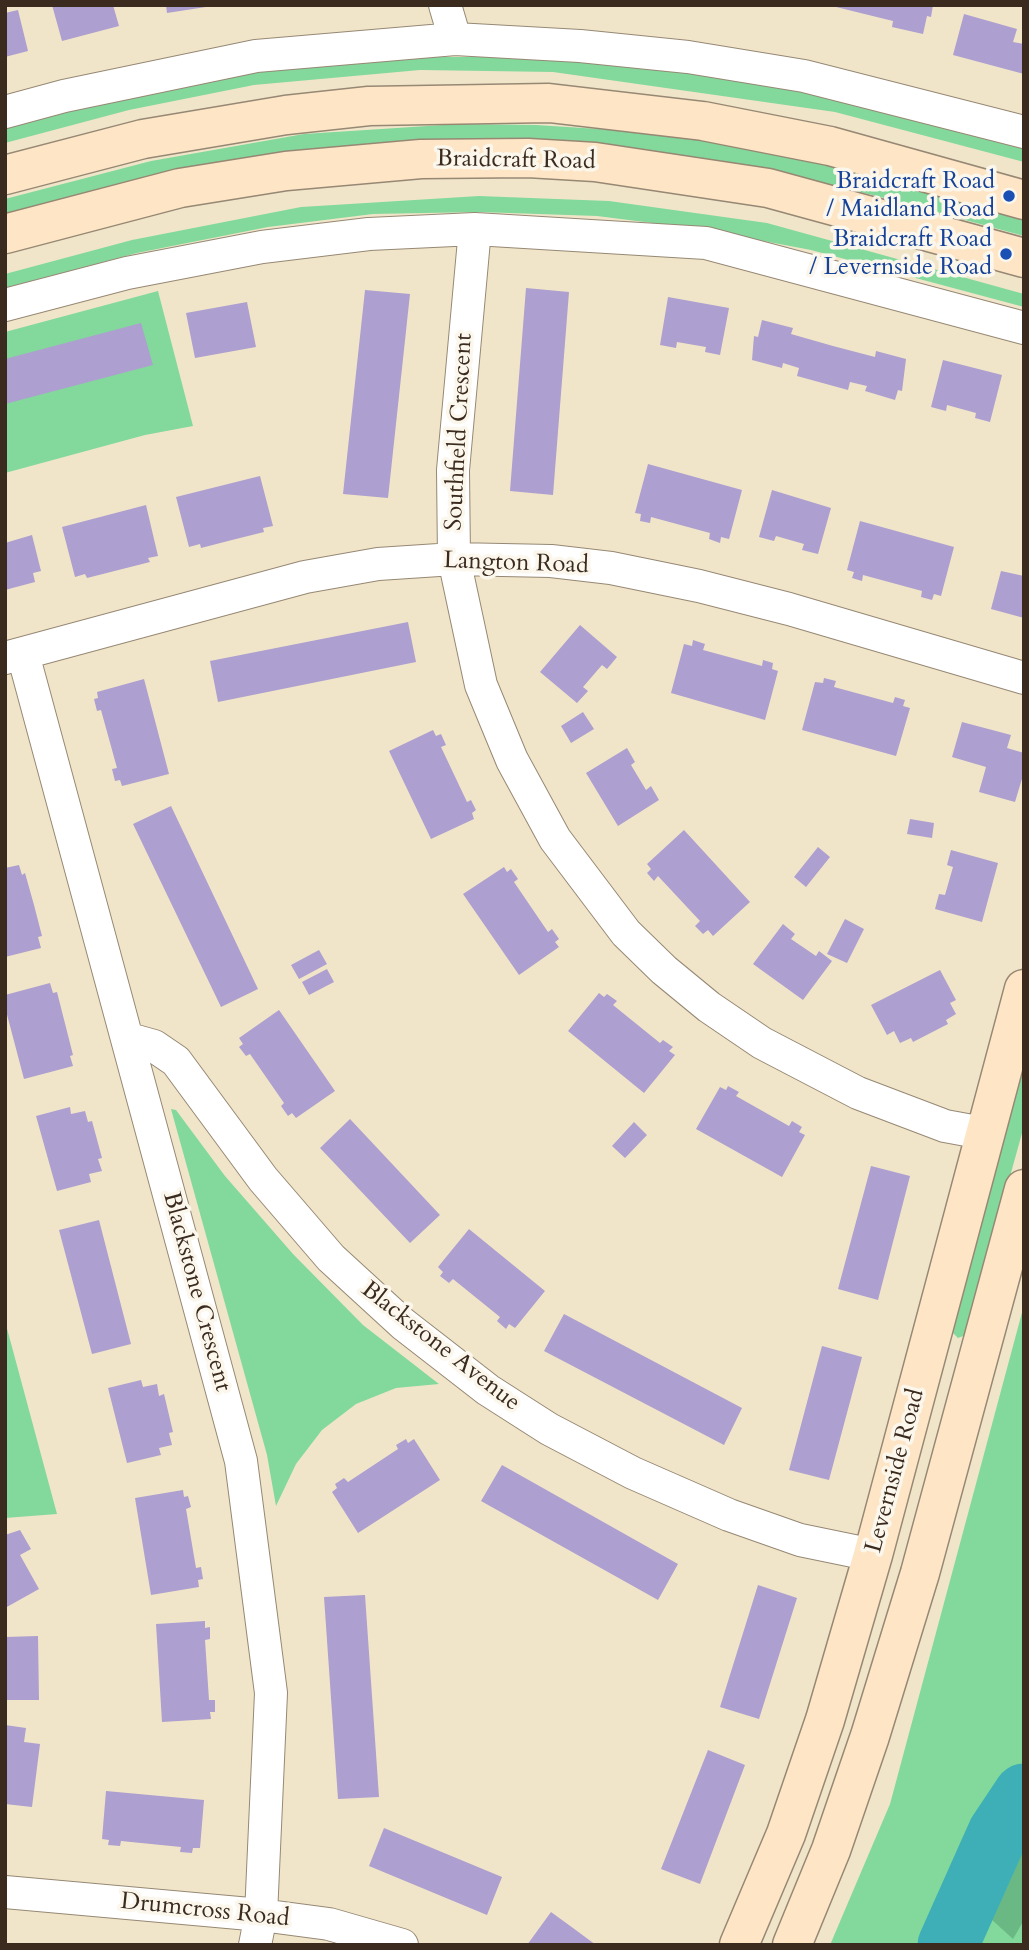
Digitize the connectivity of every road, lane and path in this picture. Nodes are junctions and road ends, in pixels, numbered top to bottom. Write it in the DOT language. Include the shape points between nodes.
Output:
graph roads {
  1 [pos="445,5"];
  2 [pos="455,39"];
  3 [pos="5,112"];
  4 [pos="1024,132"];
  5 [pos="5,175"];
  6 [pos="1024,200"];
  7 [pos="475,229"];
  8 [pos="5,234"];
  9 [pos="1024,258"];
  10 [pos="5,304"];
  11 [pos="1024,328"];
  12 [pos="454,559"];
  13 [pos="14,656"];
  14 [pos="1024,678"];
  15 [pos="1024,989"];
  16 [pos="129,1039"];
  17 [pos="983,1133"];
  18 [pos="1024,1189"];
  19 [pos="930,1344"];
  20 [pos="978,1357"];
  21 [pos="873,1555"];
  22 [pos="825,1720"];
  23 [pos="870,1736"];
  24 [pos="5,1892"];
  25 [pos="258,1930"];
  26 [pos="402,1945"];
  27 [pos="739,1945"];
  28 [pos="792,1945"];
  1 -- 2 [label="street"];
  2 -- 3 [label="street" via="256,56"];
  2 -- 4 [label="street" via="634,52 804,76"];
  5 -- 6 [label="street" via="144,139 285,114 369,106 549,103 703,121 830,146"];
  7 -- 10 [label="street" via="369,234 262,247 127,273"];
  7 -- 11 [label="street" via="706,243"];
  7 -- 12 [label="street, Southfield Crescent" via="453,470"];
  8 -- 9 [label="street, Braidcraft Road" via="180,188 286,171 421,159 528,158 595,162 768,188"];
  12 -- 13 [label="street, Langton Road" via="378,564 306,578"];
  12 -- 14 [label="street, Langton Road" via="551,561 699,586"];
  12 -- 17 [label="street, Southfield Crescent" via="481,685 512,760 555,839 626,933 700,1000 762,1043 858,1093 945,1126"];
  13 -- 16 [label="street, Blackstone Crescent"];
  15 -- 17 [label="street, Levernside Road"];
  16 -- 21 [label="street, Blackstone Avenue" via="154,1046 176,1061 255,1169 331,1258 403,1324 488,1390 549,1429 633,1473 729,1515 800,1540"];
  16 -- 25 [label="street, Blackstone Crescent" via="241,1461 271,1693"];
  17 -- 19 [label="street, Levernside Road"];
  18 -- 20 [label="street, Levernside Road"];
  19 -- 20 [label="street"];
  19 -- 21 [label="street, Levernside Road"];
  20 -- 23 [label="street, Levernside Road"];
  21 -- 22 [label="street, Levernside Road"];
  22 -- 23 [label="street"];
  22 -- 27 [label="street, Levernside Road" via="786,1834"];
  23 -- 28 [label="street, Levernside Road"];
  24 -- 25 [label="street, Drumcross Road"];
  25 -- 26 [label="street, Drumcross Road" via="329,1924"];
}
